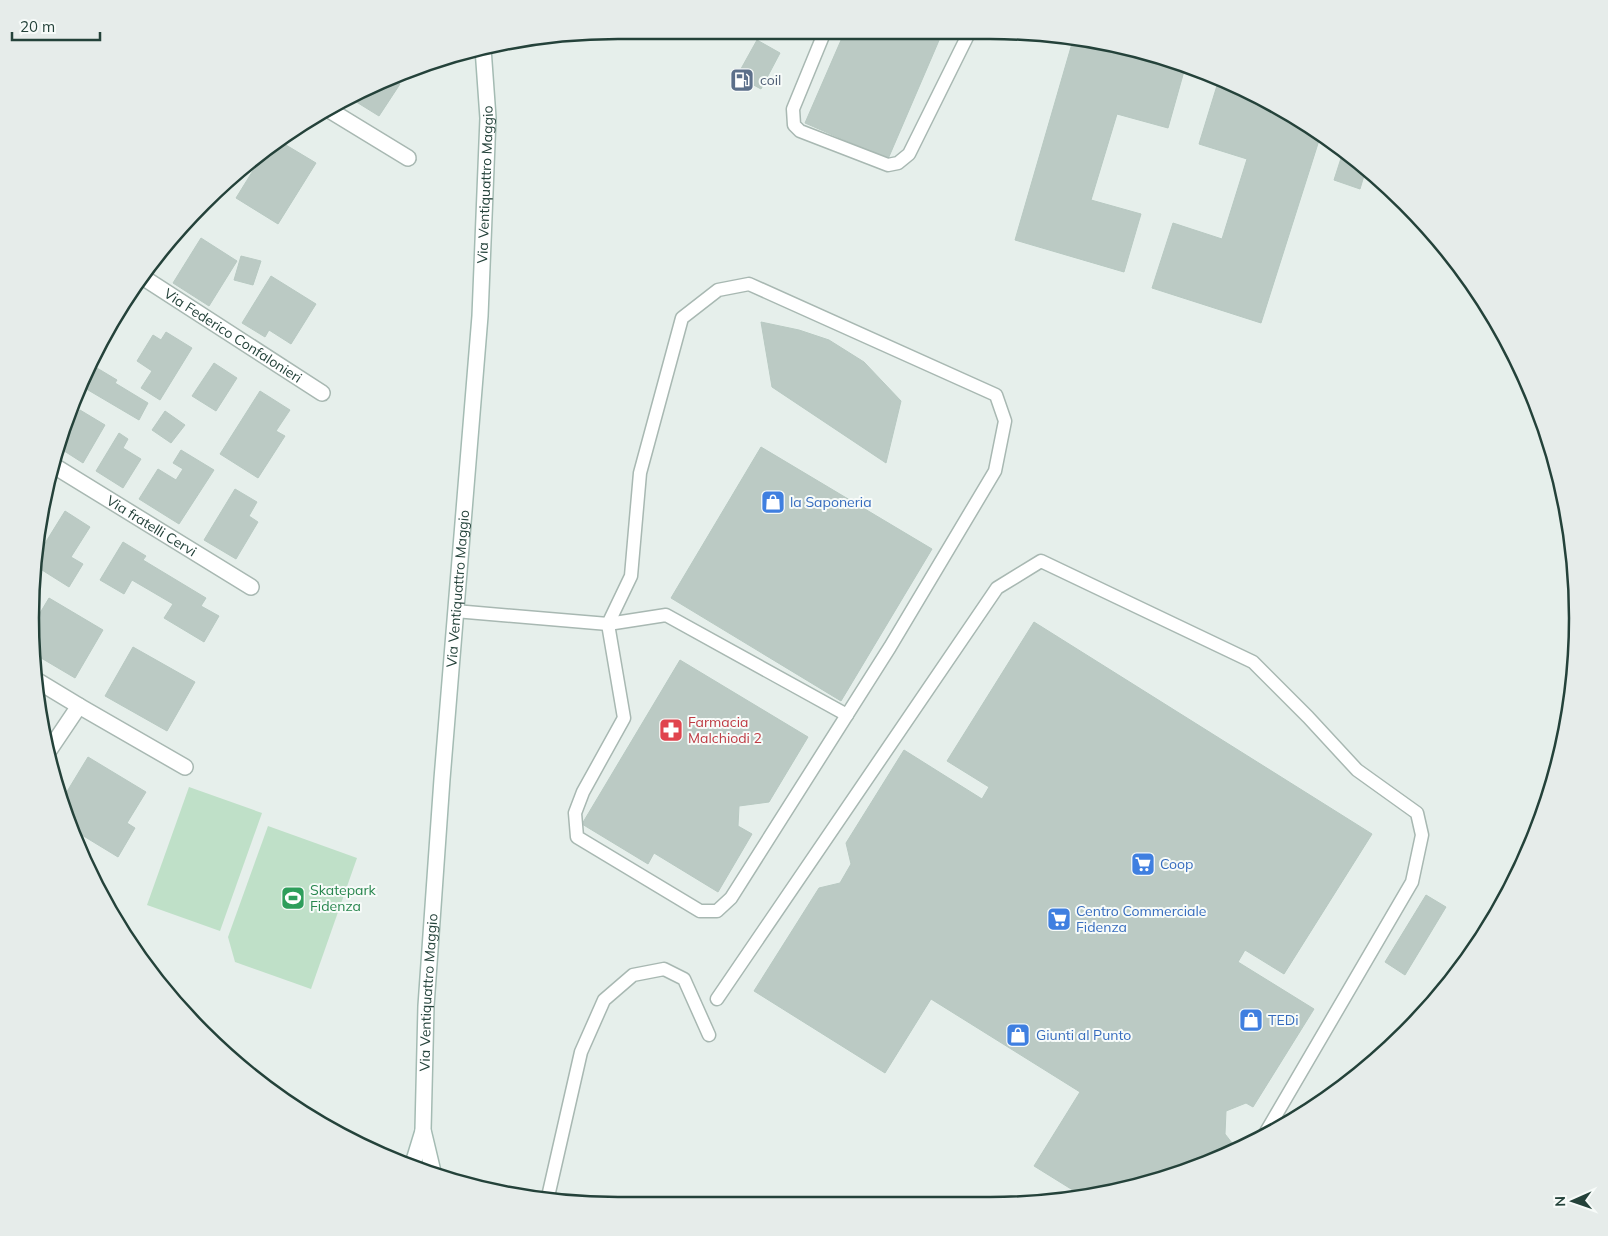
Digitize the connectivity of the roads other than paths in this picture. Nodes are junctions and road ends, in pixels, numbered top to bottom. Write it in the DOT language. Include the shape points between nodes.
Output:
graph roads {
  1 [pos="822,39"];
  2 [pos="966,39"];
  3 [pos="483,55"];
  4 [pos="334,113"];
  5 [pos="408,158"];
  6 [pos="147,280"];
  7 [pos="322,393"];
  8 [pos="58,468"];
  9 [pos="251,587"];
  10 [pos="455,611"];
  11 [pos="608,624"];
  12 [pos="43,684"];
  13 [pos="79,706"];
  14 [pos="847,715"];
  15 [pos="53,745"];
  16 [pos="185,766"];
  17 [pos="718,999"];
  18 [pos="710,1035"];
  19 [pos="1270,1125"];
  20 [pos="423,1130"];
  21 [pos="414,1160"];
  22 [pos="432,1167"];
  23 [pos="549,1193"];
  1 -- 2 [label="lane" via="793,108 794,124 800,131 888,165 898,163 909,154"];
  3 -- 10 [label="main road, Via Ventiquattro Maggio" via="488,118 480,316"];
  4 -- 5 [label="main road"];
  6 -- 7 [label="main road, Via Federico Confalonieri"];
  8 -- 9 [label="main road, Via fratelli Cervi"];
  10 -- 11 [label="lane"];
  10 -- 20 [label="main road, Via Ventiquattro Maggio" via="426,1006"];
  11 -- 14 [label="lane" via="666,616"];
  11 -- 14 [label="lane" via="624,718 583,792 575,813 577,837 700,911 717,910 731,898"];
  11 -- 14 [label="lane" via="631,576 640,473 682,318 718,290 749,284 996,395 1005,421 995,471"];
  12 -- 13 [label="main road"];
  13 -- 15 [label="main road"];
  13 -- 16 [label="main road"];
  17 -- 19 [label="lane" via="997,588 1041,561 1253,662 1357,770 1417,813 1422,835 1412,882"];
  18 -- 23 [label="lane" via="684,979 664,969 632,975 604,1000 581,1052"];
  20 -- 21 [label="main road, Via Ventiquattro Maggio"];
  20 -- 22 [label="main road, Via Ventiquattro Maggio"];
}
